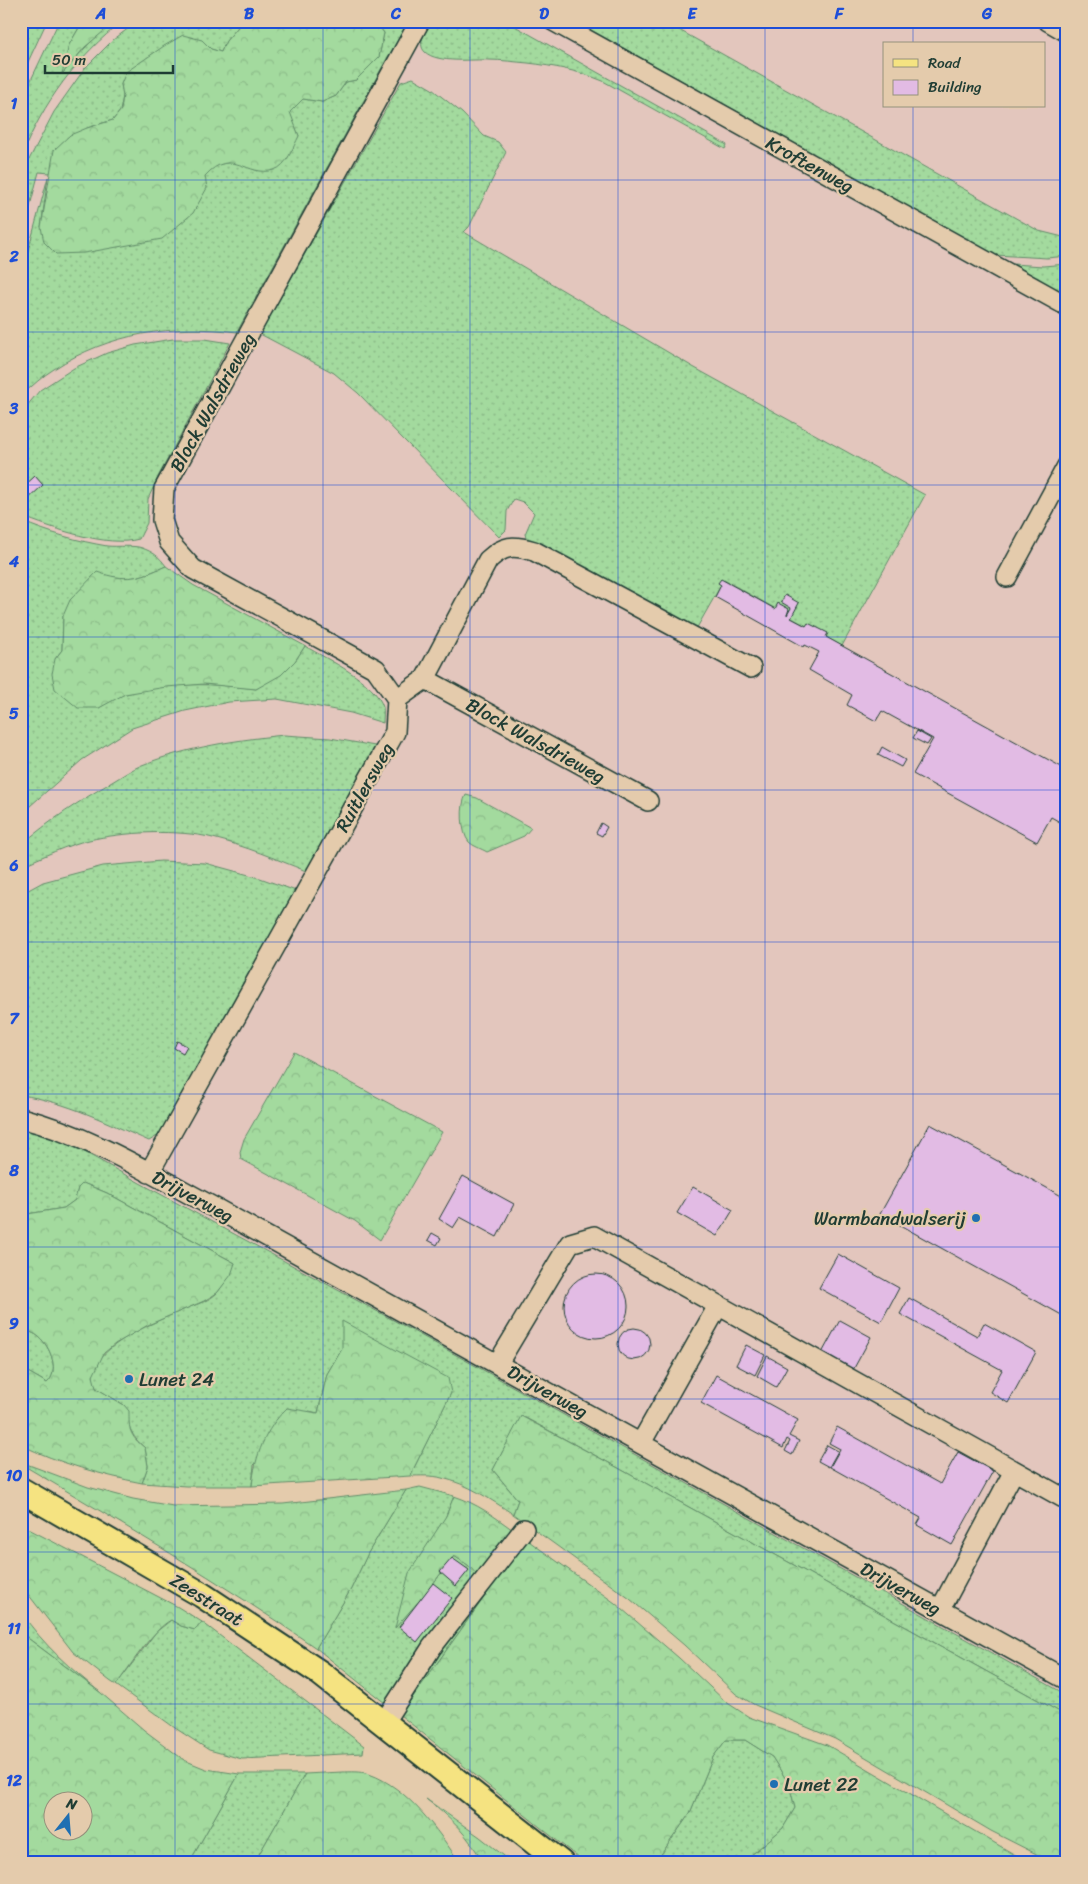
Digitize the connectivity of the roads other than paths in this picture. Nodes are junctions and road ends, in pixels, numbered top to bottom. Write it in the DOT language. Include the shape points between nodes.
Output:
graph roads {
  1 [pos="420,21"];
  2 [pos="553,21"];
  3 [pos="1048,21"];
  4 [pos="1067,32"];
  5 [pos="1067,306"];
  6 [pos="1067,466"];
  7 [pos="1007,577"];
  8 [pos="751,668"];
  9 [pos="425,679"];
  10 [pos="397,699"];
  11 [pos="648,801"];
  12 [pos="21,1118"];
  13 [pos="149,1173"];
  14 [pos="718,1306"];
  15 [pos="498,1363"];
  16 [pos="641,1443"];
  17 [pos="1014,1471"];
  18 [pos="21,1490"];
  19 [pos="1067,1500"];
  20 [pos="524,1529"];
  21 [pos="940,1610"];
  22 [pos="1067,1680"];
  23 [pos="384,1722"];
  24 [pos="561,1863"];
  1 -- 10 [label="street, Block Walsdrieweg" via="164,489 162,520 169,542 192,570 376,669"];
  2 -- 5 [label="street, Kroftenweg"];
  3 -- 4 [label="street"];
  6 -- 7 [label="street"];
  8 -- 9 [label="street" via="534,551 516,546 498,550 488,560"];
  9 -- 10 [label="street"];
  9 -- 11 [label="street, Block Walsdrieweg"];
  10 -- 13 [label="street, Ruitlersweg" via="395,732"];
  12 -- 13 [label="street, Drijverweg" via="72,1134"];
  13 -- 15 [label="street, Drijverweg"];
  14 -- 15 [label="street" via="594,1236 570,1243"];
  14 -- 16 [label="street"];
  14 -- 17 [label="street"];
  15 -- 16 [label="street, Drijverweg"];
  16 -- 21 [label="street, Drijverweg"];
  17 -- 19 [label="street"];
  17 -- 21 [label="street"];
  18 -- 23 [label="main road, Zeestraat" via="202,1594 320,1673"];
  20 -- 23 [label="street" via="432,1647"];
  21 -- 22 [label="street, Drijverweg"];
  23 -- 24 [label="main road, Zeestraat"];
}
